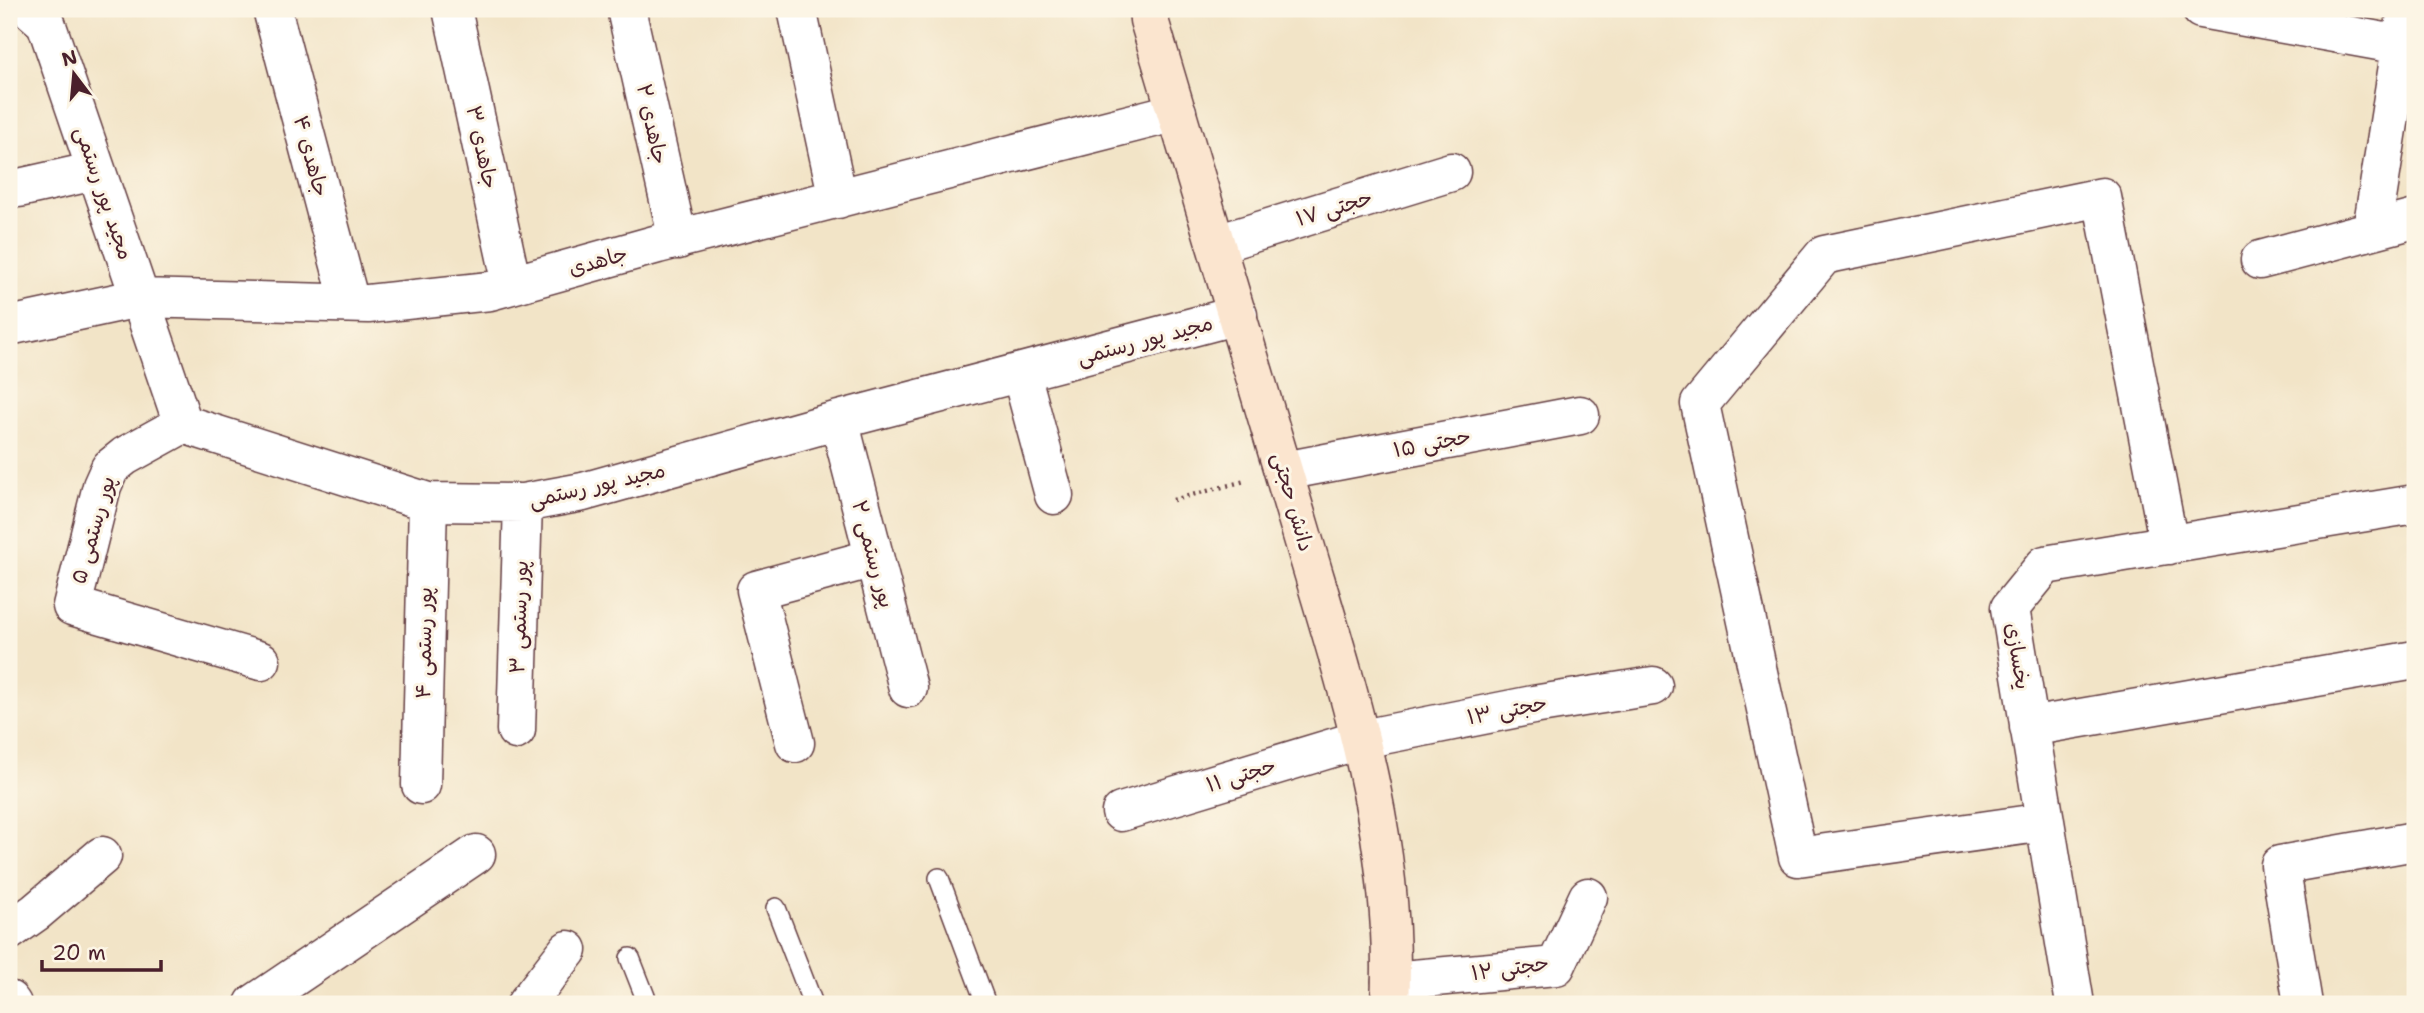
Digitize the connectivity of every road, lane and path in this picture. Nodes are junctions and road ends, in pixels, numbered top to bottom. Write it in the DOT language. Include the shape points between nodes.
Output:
graph roads {
  1 [pos="30,9"];
  2 [pos="272,9"];
  3 [pos="452,9"];
  4 [pos="626,9"];
  5 [pos="797,9"];
  6 [pos="1148,9"];
  7 [pos="2201,9"];
  8 [pos="2404,27"];
  9 [pos="1177,112"];
  10 [pos="96,171"];
  11 [pos="1451,172"];
  12 [pos="19,188"];
  13 [pos="838,199"];
  14 [pos="2415,219"];
  15 [pos="2372,230"];
  16 [pos="678,240"];
  17 [pos="1217,244"];
  18 [pos="2260,260"];
  19 [pos="512,285"];
  20 [pos="139,298"];
  21 [pos="350,303"];
  22 [pos="1238,315"];
  23 [pos="9,326"];
  24 [pos="1021,373"];
  25 [pos="1580,415"];
  26 [pos="839,420"];
  27 [pos="183,424"];
  28 [pos="1284,471"];
  29 [pos="1054,495"];
  30 [pos="1173,500"];
  31 [pos="428,502"];
  32 [pos="523,503"];
  33 [pos="2415,504"];
  34 [pos="2169,545"];
  35 [pos="874,558"];
  36 [pos="2415,660"];
  37 [pos="261,661"];
  38 [pos="1653,686"];
  39 [pos="908,688"];
  40 [pos="2029,727"];
  41 [pos="516,730"];
  42 [pos="1362,739"];
  43 [pos="794,743"];
  44 [pos="421,785"];
  45 [pos="1121,812"];
  46 [pos="2045,822"];
  47 [pos="2415,841"];
  48 [pos="476,854"];
  49 [pos="102,856"];
  50 [pos="939,878"];
  51 [pos="1588,897"];
  52 [pos="776,908"];
  53 [pos="9,931"];
  54 [pos="568,950"];
  55 [pos="631,958"];
  56 [pos="1391,993"];
  57 [pos="9,1000"];
  58 [pos="12,1004"];
  59 [pos="254,1004"];
  60 [pos="526,1004"];
  61 [pos="648,1004"];
  62 [pos="813,1004"];
  63 [pos="986,1004"];
  64 [pos="2074,1004"];
  65 [pos="2303,1004"];
  1 -- 10 [label="street, مجید پور رستمی" via="46,23"];
  2 -- 21 [label="street, جاهدی ۴"];
  3 -- 19 [label="street, جاهدی ۳"];
  4 -- 16 [label="street, جاهدی ۲"];
  5 -- 13 [label="street"];
  6 -- 9 [label="street, دانش حجتی"];
  7 -- 8 [label="street"];
  8 -- 15 [label="street"];
  9 -- 13 [label="street, جاهدی"];
  9 -- 17 [label="street, دانش حجتی"];
  10 -- 12 [label="street"];
  10 -- 20 [label="street, مجید پور رستمی"];
  11 -- 17 [label="street, حجتی ۱۷"];
  13 -- 16 [label="street, جاهدی"];
  14 -- 15 [label="street"];
  15 -- 18 [label="street"];
  16 -- 19 [label="street, جاهدی"];
  17 -- 22 [label="street, دانش حجتی"];
  19 -- 21 [label="street, جاهدی" via="490,291"];
  20 -- 21 [label="street, جاهدی"];
  20 -- 23 [label="street, جاهدی"];
  20 -- 27 [label="street, مجید پور رستمی"];
  22 -- 24 [label="street, مجید پور رستمی"];
  22 -- 28 [label="street, دانش حجتی"];
  24 -- 26 [label="street, مجید پور رستمی"];
  24 -- 29 [label="street"];
  25 -- 28 [label="street, حجتی ۱۵"];
  26 -- 32 [label="street, مجید پور رستمی" via="583,492"];
  26 -- 35 [label="street, پور رستمی ۲"];
  27 -- 31 [label="street, مجید پور رستمی"];
  27 -- 37 [label="street, پور رستمی ۵" via="110,468 72,606"];
  28 -- 30 [label="path"];
  28 -- 42 [label="street, دانش حجتی"];
  31 -- 32 [label="street, مجید پور رستمی"];
  31 -- 44 [label="street, پور رستمی ۴"];
  32 -- 41 [label="street, پور رستمی ۳"];
  33 -- 34 [label="street, یخسازی"];
  34 -- 40 [label="street, یخسازی" via="2045,565 2010,608"];
  34 -- 46 [label="street" via="2102,197 1824,255 1700,404 1798,857"];
  35 -- 39 [label="street, پور رستمی ۲"];
  35 -- 43 [label="street" via="755,590"];
  36 -- 40 [label="street"];
  38 -- 42 [label="street, حجتی ۱۳"];
  40 -- 46 [label="street, یخسازی"];
  42 -- 45 [label="street, حجتی ۱۱"];
  42 -- 56 [label="street, دانش حجتی" via="1384,854"];
  46 -- 64 [label="street, یخسازی"];
  47 -- 65 [label="street" via="2280,865"];
  48 -- 59 [label="street"];
  49 -- 53 [label="street"];
  50 -- 63 [label="lane"];
  51 -- 56 [label="street, حجتی ۱۲" via="1556,966"];
  52 -- 62 [label="lane"];
  54 -- 60 [label="street"];
  55 -- 61 [label="lane"];
  57 -- 58 [label="street"];
}
